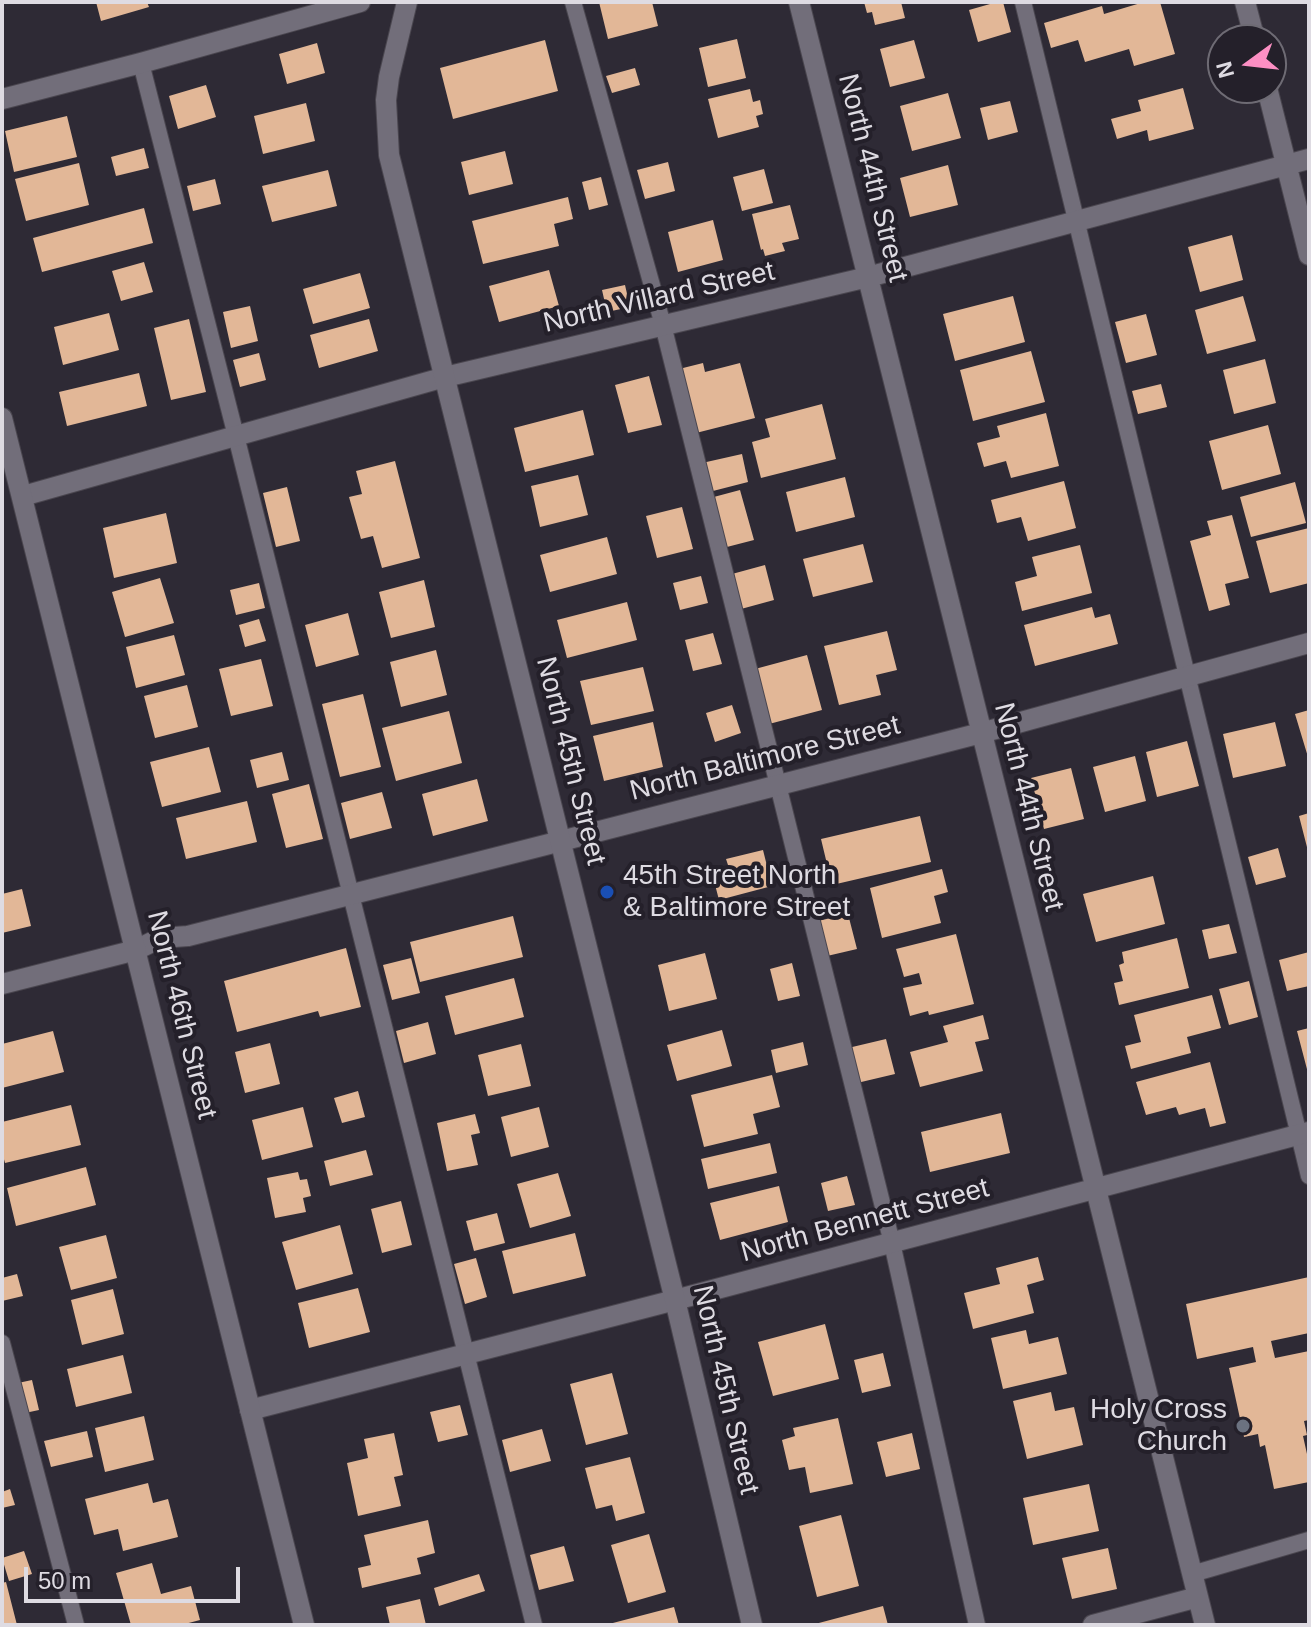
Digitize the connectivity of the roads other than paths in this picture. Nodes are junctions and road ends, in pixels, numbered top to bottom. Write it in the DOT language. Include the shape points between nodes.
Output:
graph roads {
  1 [pos="360,2"];
  2 [pos="407,2"];
  3 [pos="573,2"];
  4 [pos="799,2"];
  5 [pos="1023,2"];
  6 [pos="1245,2"];
  7 [pos="1251,24"];
  8 [pos="141,63"];
  9 [pos="2,99"];
  10 [pos="1271,104"];
  11 [pos="1309,159"];
  12 [pos="1287,165"];
  13 [pos="1077,221"];
  14 [pos="1309,255"];
  15 [pos="868,277"];
  16 [pos="663,325"];
  17 [pos="445,377"];
  18 [pos="2,418"];
  19 [pos="236,436"];
  20 [pos="23,496"];
  21 [pos="1309,643"];
  22 [pos="1187,676"];
  23 [pos="981,733"];
  24 [pos="778,785"];
  25 [pos="561,841"];
  26 [pos="351,894"];
  27 [pos="136,950"];
  28 [pos="2,984"];
  29 [pos="1304,1133"];
  30 [pos="1309,1176"];
  31 [pos="1094,1189"];
  32 [pos="892,1243"];
  33 [pos="675,1300"];
  34 [pos="2,1343"];
  35 [pos="467,1354"];
  36 [pos="250,1410"];
  37 [pos="1309,1540"];
  38 [pos="1192,1574"];
  39 [pos="1198,1597"];
  40 [pos="76,1625"];
  41 [pos="304,1625"];
  42 [pos="534,1625"];
  43 [pos="752,1625"];
  44 [pos="977,1625"];
  45 [pos="1093,1625"];
  46 [pos="1205,1625"];
  1 -- 8 [label="street"];
  2 -- 17 [label="street, North 45th Street" via="386,100 389,155"];
  3 -- 16 [label="lane"];
  4 -- 15 [label="street, North 44th Street"];
  5 -- 13 [label="lane"];
  6 -- 7 [label="street"];
  8 -- 9 [label="street"];
  8 -- 19 [label="lane"];
  10 -- 12 [label="street"];
  11 -- 12 [label="street, North Villard Street"];
  12 -- 13 [label="street, North Villard Street"];
  12 -- 14 [label="street"];
  13 -- 15 [label="street, North Villard Street"];
  13 -- 22 [label="lane"];
  15 -- 16 [label="street, North Villard Street"];
  15 -- 23 [label="street, North 44th Street"];
  16 -- 17 [label="street, North Villard Street"];
  16 -- 24 [label="lane"];
  17 -- 19 [label="street, North Villard Street"];
  17 -- 25 [label="street, North 45th Street"];
  18 -- 20 [label="street, North 46th Street"];
  19 -- 20 [label="street, North Villard Street"];
  19 -- 26 [label="lane"];
  20 -- 27 [label="street, North 46th Street"];
  21 -- 22 [label="street, North Baltimore Street"];
  22 -- 23 [label="street, North Baltimore Street"];
  22 -- 29 [label="lane"];
  23 -- 24 [label="street, North Baltimore Street"];
  23 -- 31 [label="street, North 44th Street"];
  24 -- 25 [label="street, North Baltimore Street"];
  24 -- 32 [label="lane"];
  25 -- 26 [label="street, North Baltimore Street"];
  25 -- 33 [label="street, North 45th Street"];
  26 -- 27 [label="street, North Baltimore Street" via="188,936 160,938"];
  26 -- 35 [label="lane"];
  27 -- 28 [label="street, North Baltimore Street"];
  27 -- 36 [label="street, North 46th Street"];
  29 -- 30 [label="lane"];
  29 -- 31 [label="street, North Bennett Street"];
  31 -- 32 [label="street, North Bennett Street"];
  31 -- 38 [label="street, North 44th Street"];
  32 -- 33 [label="street, North Bennett Street"];
  32 -- 44 [label="lane"];
  33 -- 35 [label="street, North Bennett Street"];
  33 -- 43 [label="street, North 45th Street"];
  34 -- 40 [label="lane"];
  35 -- 36 [label="street, North Bennett Street"];
  35 -- 42 [label="lane"];
  36 -- 41 [label="street, North 46th Street"];
  37 -- 38 [label="lane"];
  38 -- 39 [label="street, North 44th Street"];
  39 -- 45 [label="street"];
  39 -- 46 [label="street, North 44th Street"];
}
